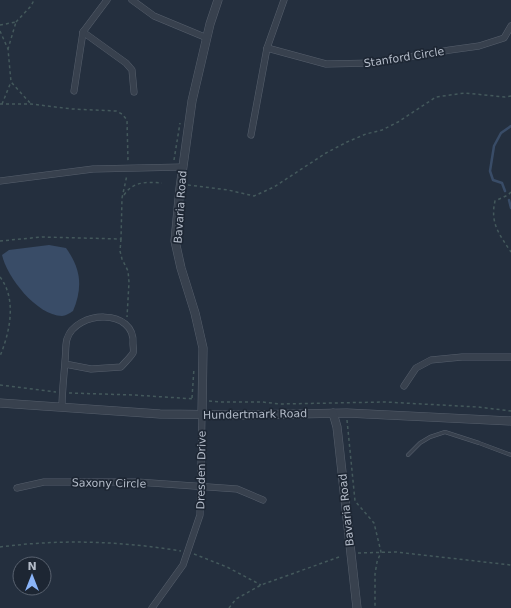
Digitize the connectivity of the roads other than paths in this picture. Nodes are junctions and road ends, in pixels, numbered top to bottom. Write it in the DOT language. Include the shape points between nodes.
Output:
graph roads {
  1 [pos="107,0"];
  2 [pos="132,0"];
  3 [pos="218,0"];
  4 [pos="284,0"];
  5 [pos="511,26"];
  6 [pos="83,32"];
  7 [pos="207,38"];
  8 [pos="267,48"];
  9 [pos="74,91"];
  10 [pos="134,92"];
  11 [pos="251,135"];
  12 [pos="183,167"];
  13 [pos="0,181"];
  14 [pos="511,357"];
  15 [pos="65,364"];
  16 [pos="404,386"];
  17 [pos="0,403"];
  18 [pos="62,407"];
  19 [pos="333,413"];
  20 [pos="202,414"];
  21 [pos="511,421"];
  22 [pos="408,455"];
  23 [pos="511,455"];
  24 [pos="201,487"];
  25 [pos="17,488"];
  26 [pos="263,500"];
  27 [pos="152,608"];
  28 [pos="357,608"];
  1 -- 6 [label="street"];
  2 -- 7 [label="street" via="154,16"];
  3 -- 7 [label="street, Bavaria Road"];
  4 -- 8 [label="street"];
  5 -- 8 [label="street, Stanford Circle" via="504,38 479,46 374,63 326,64"];
  6 -- 9 [label="street"];
  6 -- 10 [label="street" via="132,70"];
  7 -- 12 [label="street, Bavaria Road" via="192,101"];
  8 -- 11 [label="street"];
  12 -- 13 [label="street" via="94,169"];
  12 -- 20 [label="street, Bavaria Road" via="176,241 204,348"];
  14 -- 16 [label="street" via="431,360 416,368"];
  15 -- 15 [label="street" via="67,339 75,327 85,320 114,317 126,323 134,338 133,353 121,367 91,368"];
  15 -- 18 [label="street"];
  17 -- 18 [label="street, Hundertmark Road"];
  18 -- 20 [label="street, Hundertmark Road" via="160,414"];
  19 -- 20 [label="street, Hundertmark Road"];
  19 -- 21 [label="street, Hundertmark Road"];
  19 -- 28 [label="street, Bavaria Road"];
  20 -- 24 [label="street, Dresden Drive"];
  22 -- 23 [label="lane" via="430,436 444,432"];
  24 -- 25 [label="street, Saxony Circle" via="137,482 44,482"];
  24 -- 26 [label="street, Saxony Circle" via="237,489"];
  24 -- 27 [label="street, Dresden Drive" via="200,514 183,565"];
}
